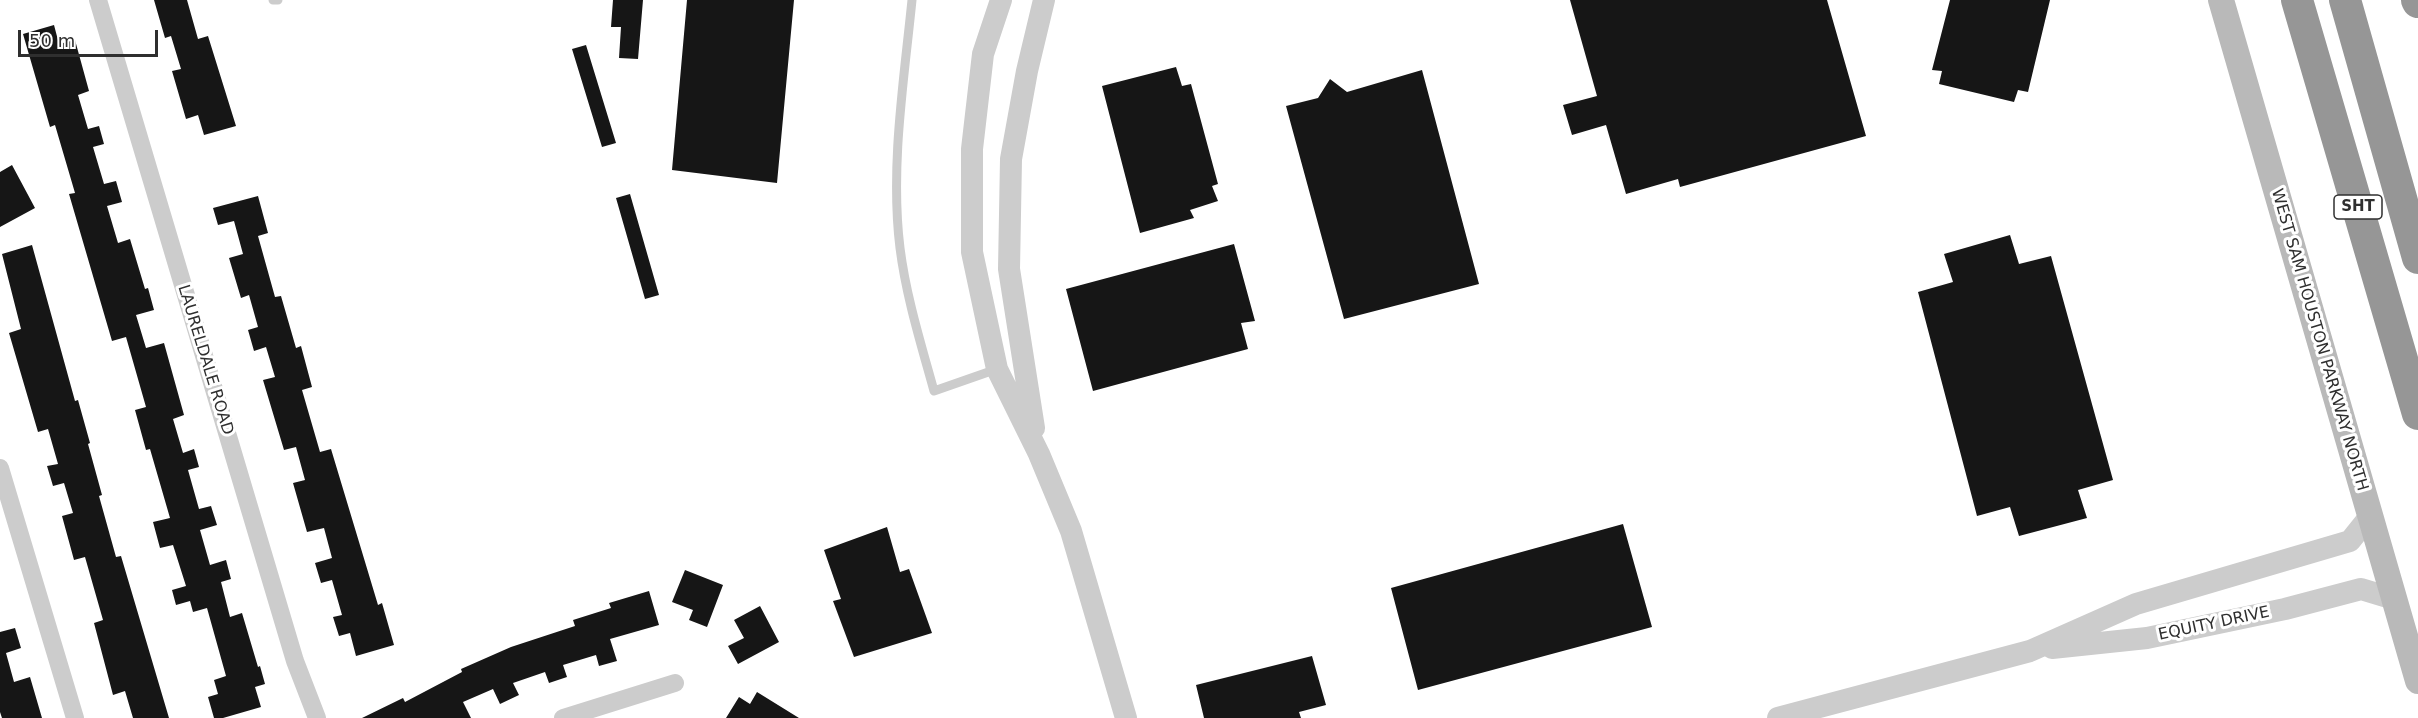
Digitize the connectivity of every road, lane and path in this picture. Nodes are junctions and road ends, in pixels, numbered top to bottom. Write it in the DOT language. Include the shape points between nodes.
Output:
graph roads {
  1 [pos="98,0"];
  2 [pos="273,0"];
  3 [pos="278,0"];
  4 [pos="912,0"];
  5 [pos="1001,0"];
  6 [pos="1044,0"];
  7 [pos="2221,0"];
  8 [pos="2297,0"];
  9 [pos="2345,0"];
  10 [pos="2418,258"];
  11 [pos="997,369"];
  12 [pos="2418,414"];
  13 [pos="1038,454"];
  14 [pos="0,468"];
  15 [pos="2370,516"];
  16 [pos="2394,599"];
  17 [pos="2030,651"];
  18 [pos="2418,681"];
  19 [pos="675,683"];
  20 [pos="75,718"];
  21 [pos="317,718"];
  22 [pos="563,718"];
  23 [pos="1126,718"];
  24 [pos="1778,718"];
  1 -- 21 [label="street, LAURELDALE ROAD" via="295,661"];
  2 -- 3 [label="lane"];
  4 -- 11 [label="lane" via="897,190 900,248 911,308 934,391"];
  5 -- 11 [label="street" via="983,54 972,149 972,252"];
  6 -- 13 [label="street" via="1011,159 1009,269"];
  7 -- 15 [label="main road, WEST SAM HOUSTON PARKWAY NORTH"];
  8 -- 12 [label="highway, SHT"];
  9 -- 10 [label="highway, SHT"];
  11 -- 13 [label="street"];
  13 -- 23 [label="street" via="1071,531"];
  14 -- 20 [label="street"];
  15 -- 16 [label="main road, WEST SAM HOUSTON PARKWAY NORTH"];
  15 -- 17 [label="street, EQUITY DRIVE" via="2350,541 2136,604"];
  16 -- 17 [label="street, EQUITY DRIVE" via="2361,589 2147,638"];
  16 -- 18 [label="main road, WEST SAM HOUSTON PARKWAY NORTH"];
  17 -- 24 [label="street, EQUITY DRIVE"];
  19 -- 22 [label="street"];
}
